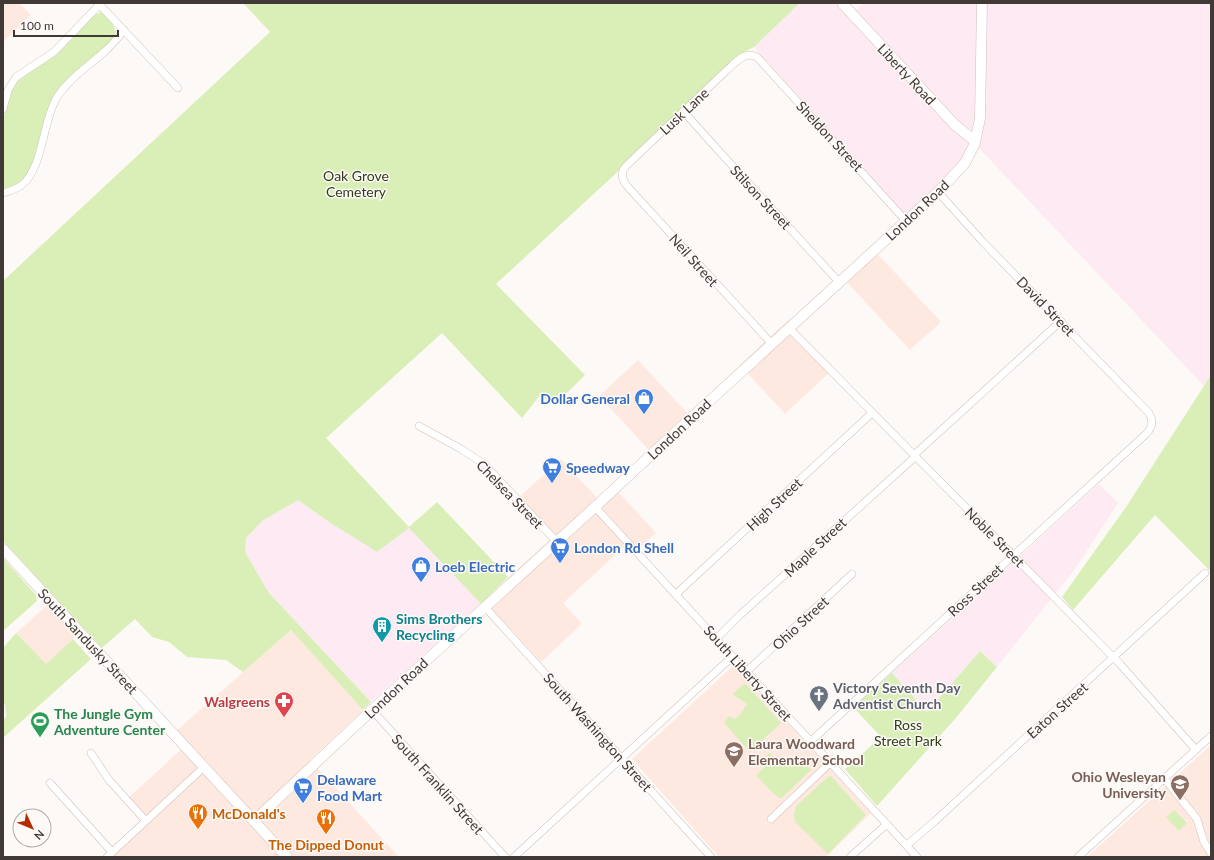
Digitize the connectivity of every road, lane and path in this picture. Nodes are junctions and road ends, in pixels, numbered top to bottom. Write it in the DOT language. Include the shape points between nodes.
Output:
graph roads {
  1 [pos="842,3"];
  2 [pos="982,3"];
  3 [pos="99,4"];
  4 [pos="124,30"];
  5 [pos="751,55"];
  6 [pos="178,88"];
  7 [pos="3,110"];
  8 [pos="683,111"];
  9 [pos="975,141"];
  10 [pos="622,174"];
  11 [pos="938,192"];
  12 [pos="3,193"];
  13 [pos="906,221"];
  14 [pos="839,282"];
  15 [pos="1061,321"];
  16 [pos="789,328"];
  17 [pos="772,344"];
  18 [pos="872,413"];
  19 [pos="1152,421"];
  20 [pos="419,426"];
  21 [pos="914,456"];
  22 [pos="595,507"];
  23 [pos="556,542"];
  24 [pos="3,549"];
  25 [pos="1013,555"];
  26 [pos="1205,573"];
  27 [pos="852,574"];
  28 [pos="676,594"];
  29 [pos="485,607"];
  30 [pos="716,638"];
  31 [pos="733,656"];
  32 [pos="1113,658"];
  33 [pos="747,671"];
  34 [pos="372,710"];
  35 [pos="1211,736"];
  36 [pos="811,741"];
  37 [pos="1196,750"];
  38 [pos="91,753"];
  39 [pos="622,759"];
  40 [pos="830,762"];
  41 [pos="204,767"];
  42 [pos="1164,778"];
  43 [pos="50,783"];
  44 [pos="771,819"];
  45 [pos="146,821"];
  46 [pos="254,821"];
  47 [pos="888,824"];
  48 [pos="907,845"];
  49 [pos="1211,853"];
  50 [pos="109,855"];
  51 [pos="287,857"];
  52 [pos="505,857"];
  53 [pos="514,857"];
  54 [pos="711,857"];
  55 [pos="850,857"];
  56 [pos="918,857"];
  57 [pos="1078,857"];
  1 -- 9 [label="street, Liberty Road" via="955,125"];
  2 -- 9 [label="street, London Road" via="980,118"];
  3 -- 4 [label="street"];
  3 -- 7 [label="street" via="54,52 16,77 8,90"];
  4 -- 6 [label="street"];
  4 -- 12 [label="street" via="110,47 72,80 58,96 30,176 22,186"];
  5 -- 8 [label="street, Lusk Lane" via="743,56"];
  5 -- 13 [label="street, Sheldon Street" via="759,59"];
  8 -- 10 [label="street, Lusk Lane" via="626,166"];
  8 -- 14 [label="street, Stilson Street"];
  9 -- 11 [label="street, London Road" via="965,163"];
  10 -- 17 [label="street, Neil Street" via="627,186"];
  11 -- 13 [label="street, London Road"];
  11 -- 15 [label="street, David Street"];
  13 -- 14 [label="street, London Road"];
  14 -- 16 [label="street, London Road"];
  15 -- 19 [label="street, David Street" via="1149,413"];
  15 -- 21 [label="street, Maple Street"];
  16 -- 17 [label="street, London Road"];
  16 -- 18 [label="street, Noble Street"];
  17 -- 22 [label="street, London Road"];
  18 -- 21 [label="street, Noble Street"];
  18 -- 28 [label="street, High Street"];
  19 -- 25 [label="street, Ross Street" via="1151,428 1146,434"];
  20 -- 23 [label="street, Chelsea Street" via="484,464"];
  21 -- 25 [label="street, Noble Street"];
  21 -- 30 [label="street, Maple Street"];
  22 -- 23 [label="street, London Road"];
  22 -- 28 [label="street, South Liberty Street"];
  23 -- 29 [label="street, London Road"];
  24 -- 41 [label="street, South Sandusky Street"];
  25 -- 32 [label="street, Noble Street"];
  25 -- 36 [label="street, Ross Street"];
  26 -- 32 [label="street, Eaton Street"];
  27 -- 33 [label="street, Ohio Street"];
  28 -- 30 [label="street, South Liberty Street"];
  29 -- 34 [label="street, London Road"];
  29 -- 39 [label="street, South Washington Street"];
  30 -- 31 [label="street, South Liberty Street"];
  31 -- 33 [label="street, South Liberty Street"];
  31 -- 39 [label="street"];
  32 -- 37 [label="street, Noble Street"];
  32 -- 48 [label="street, Eaton Street"];
  33 -- 36 [label="street, South Liberty Street"];
  34 -- 46 [label="street, London Road"];
  34 -- 52 [label="street, South Franklin Street"];
  35 -- 37 [label="street"];
  36 -- 40 [label="street, South Liberty Street"];
  37 -- 42 [label="street"];
  38 -- 45 [label="street" via="108,780"];
  39 -- 53 [label="street"];
  39 -- 54 [label="street, South Washington Street"];
  40 -- 44 [label="street"];
  40 -- 47 [label="street, South Liberty Street"];
  41 -- 45 [label="street"];
  41 -- 46 [label="street, South Sandusky Street"];
  42 -- 49 [label="street" via="1198,819 1204,842"];
  42 -- 57 [label="street"];
  43 -- 50 [label="street"];
  45 -- 50 [label="street"];
  46 -- 51 [label="street, South Sandusky Street"];
  47 -- 48 [label="street, South Liberty Street"];
  47 -- 55 [label="street"];
  48 -- 56 [label="street, South Liberty Street"];
}
